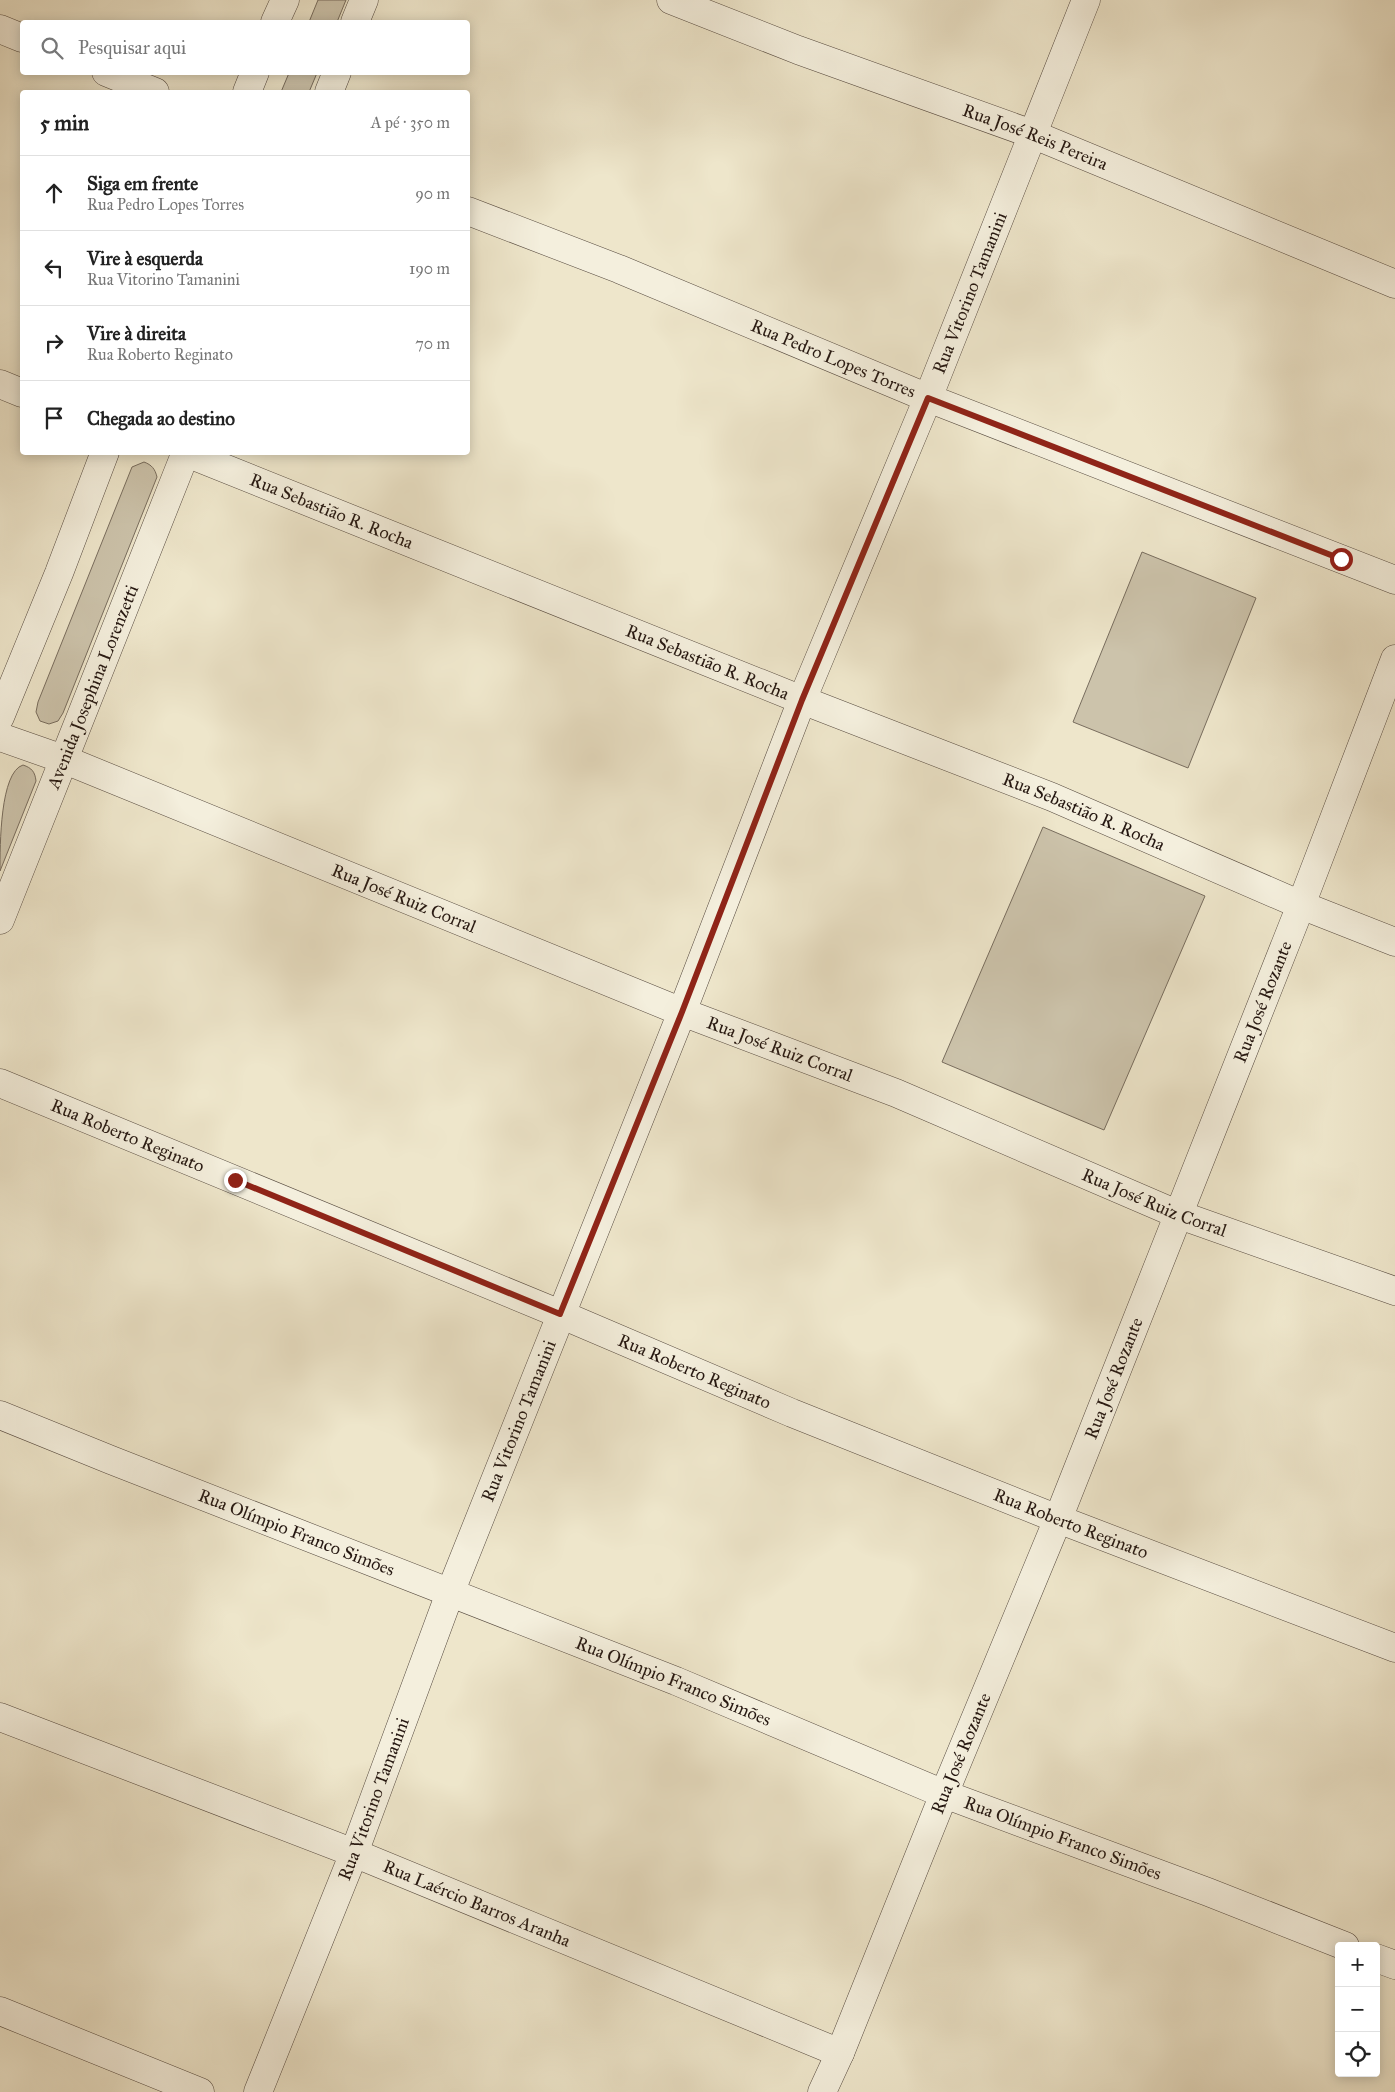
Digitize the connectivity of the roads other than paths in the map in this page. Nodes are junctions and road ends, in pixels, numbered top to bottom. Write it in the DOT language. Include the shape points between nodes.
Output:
graph roads {
  1 [pos="284,0"];
  2 [pos="364,0"];
  3 [pos="671,0"];
  4 [pos="1086,0"];
  5 [pos="276,20"];
  6 [pos="356,20"];
  7 [pos="0,29"];
  8 [pos="20,37"];
  9 [pos="113,75"];
  10 [pos="254,75"];
  11 [pos="335,75"];
  12 [pos="150,90"];
  13 [pos="248,90"];
  14 [pos="330,90"];
  15 [pos="1032,134"];
  16 [pos="470,211"];
  17 [pos="1395,284"];
  18 [pos="0,384"];
  19 [pos="20,392"];
  20 [pos="928,398"];
  21 [pos="104,455"];
  22 [pos="184,455"];
  23 [pos="190,455"];
  24 [pos="1395,580"];
  25 [pos="1395,659"];
  26 [pos="802,700"];
  27 [pos="0,717"];
  28 [pos="0,737"];
  29 [pos="63,759"];
  30 [pos="1301,905"];
  31 [pos="0,920"];
  32 [pos="1395,942"];
  33 [pos="682,1012"];
  34 [pos="0,1083"];
  35 [pos="1177,1214"];
  36 [pos="1395,1290"];
  37 [pos="560,1314"];
  38 [pos="0,1415"];
  39 [pos="1058,1519"];
  40 [pos="450,1593"];
  41 [pos="1395,1648"];
  42 [pos="0,1716"];
  43 [pos="944,1794"];
  44 [pos="354,1853"];
  45 [pos="1336,1942"];
  46 [pos="1380,1959"];
  47 [pos="1395,1965"];
  48 [pos="0,2011"];
  49 [pos="840,2053"];
  50 [pos="200,2092"];
  51 [pos="258,2092"];
  52 [pos="822,2092"];
  1 -- 5 [label="street"];
  2 -- 6 [label="street"];
  3 -- 15 [label="street, Rua José Reis Pereira" via="798,50"];
  4 -- 15 [label="street, Rua Vitorino Tamanini"];
  7 -- 8 [label="street"];
  9 -- 12 [label="street"];
  10 -- 13 [label="street"];
  11 -- 14 [label="street"];
  15 -- 17 [label="street, Rua José Reis Pereira"];
  15 -- 20 [label="street, Rua Vitorino Tamanini"];
  16 -- 20 [label="street, Rua Pedro Lopes Torres"];
  18 -- 19 [label="street"];
  20 -- 24 [label="street, Rua Pedro Lopes Torres"];
  20 -- 26 [label="street, Rua Vitorino Tamanini"];
  21 -- 27 [label="street"];
  22 -- 29 [label="street, Avenida Josephina Lorenzetti"];
  23 -- 26 [label="street, Rua Sebastião R. Rocha"];
  25 -- 30 [label="street, Rua José Rozante"];
  26 -- 30 [label="street, Rua Sebastião R. Rocha" via="1052,797"];
  26 -- 33 [label="street, Rua Vitorino Tamanini"];
  28 -- 29 [label="street, Rua José Ruiz Corral"];
  29 -- 31 [label="street, Avenida Josephina Lorenzetti"];
  29 -- 33 [label="street, Rua José Ruiz Corral"];
  30 -- 32 [label="street, Rua Sebastião R. Rocha"];
  30 -- 35 [label="street, Rua José Rozante"];
  33 -- 35 [label="street, Rua José Ruiz Corral" via="896,1093"];
  33 -- 37 [label="street, Rua Vitorino Tamanini"];
  34 -- 37 [label="street, Rua Roberto Reginato"];
  35 -- 36 [label="street, Rua José Ruiz Corral"];
  35 -- 39 [label="street, Rua José Rozante"];
  37 -- 39 [label="street, Rua Roberto Reginato" via="792,1413"];
  37 -- 40 [label="street, Rua Vitorino Tamanini"];
  38 -- 40 [label="street, Rua Olímpio Franco Simões"];
  39 -- 41 [label="street, Rua Roberto Reginato"];
  39 -- 43 [label="street, Rua José Rozante"];
  40 -- 43 [label="street, Rua Olímpio Franco Simões" via="676,1681"];
  40 -- 44 [label="street, Rua Vitorino Tamanini"];
  42 -- 44 [label="street, Rua Laércio Barros Aranha"];
  43 -- 45 [label="street, Rua Olímpio Franco Simões"];
  43 -- 49 [label="street, Rua José Rozante"];
  44 -- 49 [label="street, Rua Laércio Barros Aranha"];
  44 -- 51 [label="street, Rua Vitorino Tamanini"];
  46 -- 47 [label="street"];
  48 -- 50 [label="street"];
  49 -- 52 [label="street, Rua José Rozante"];
}
